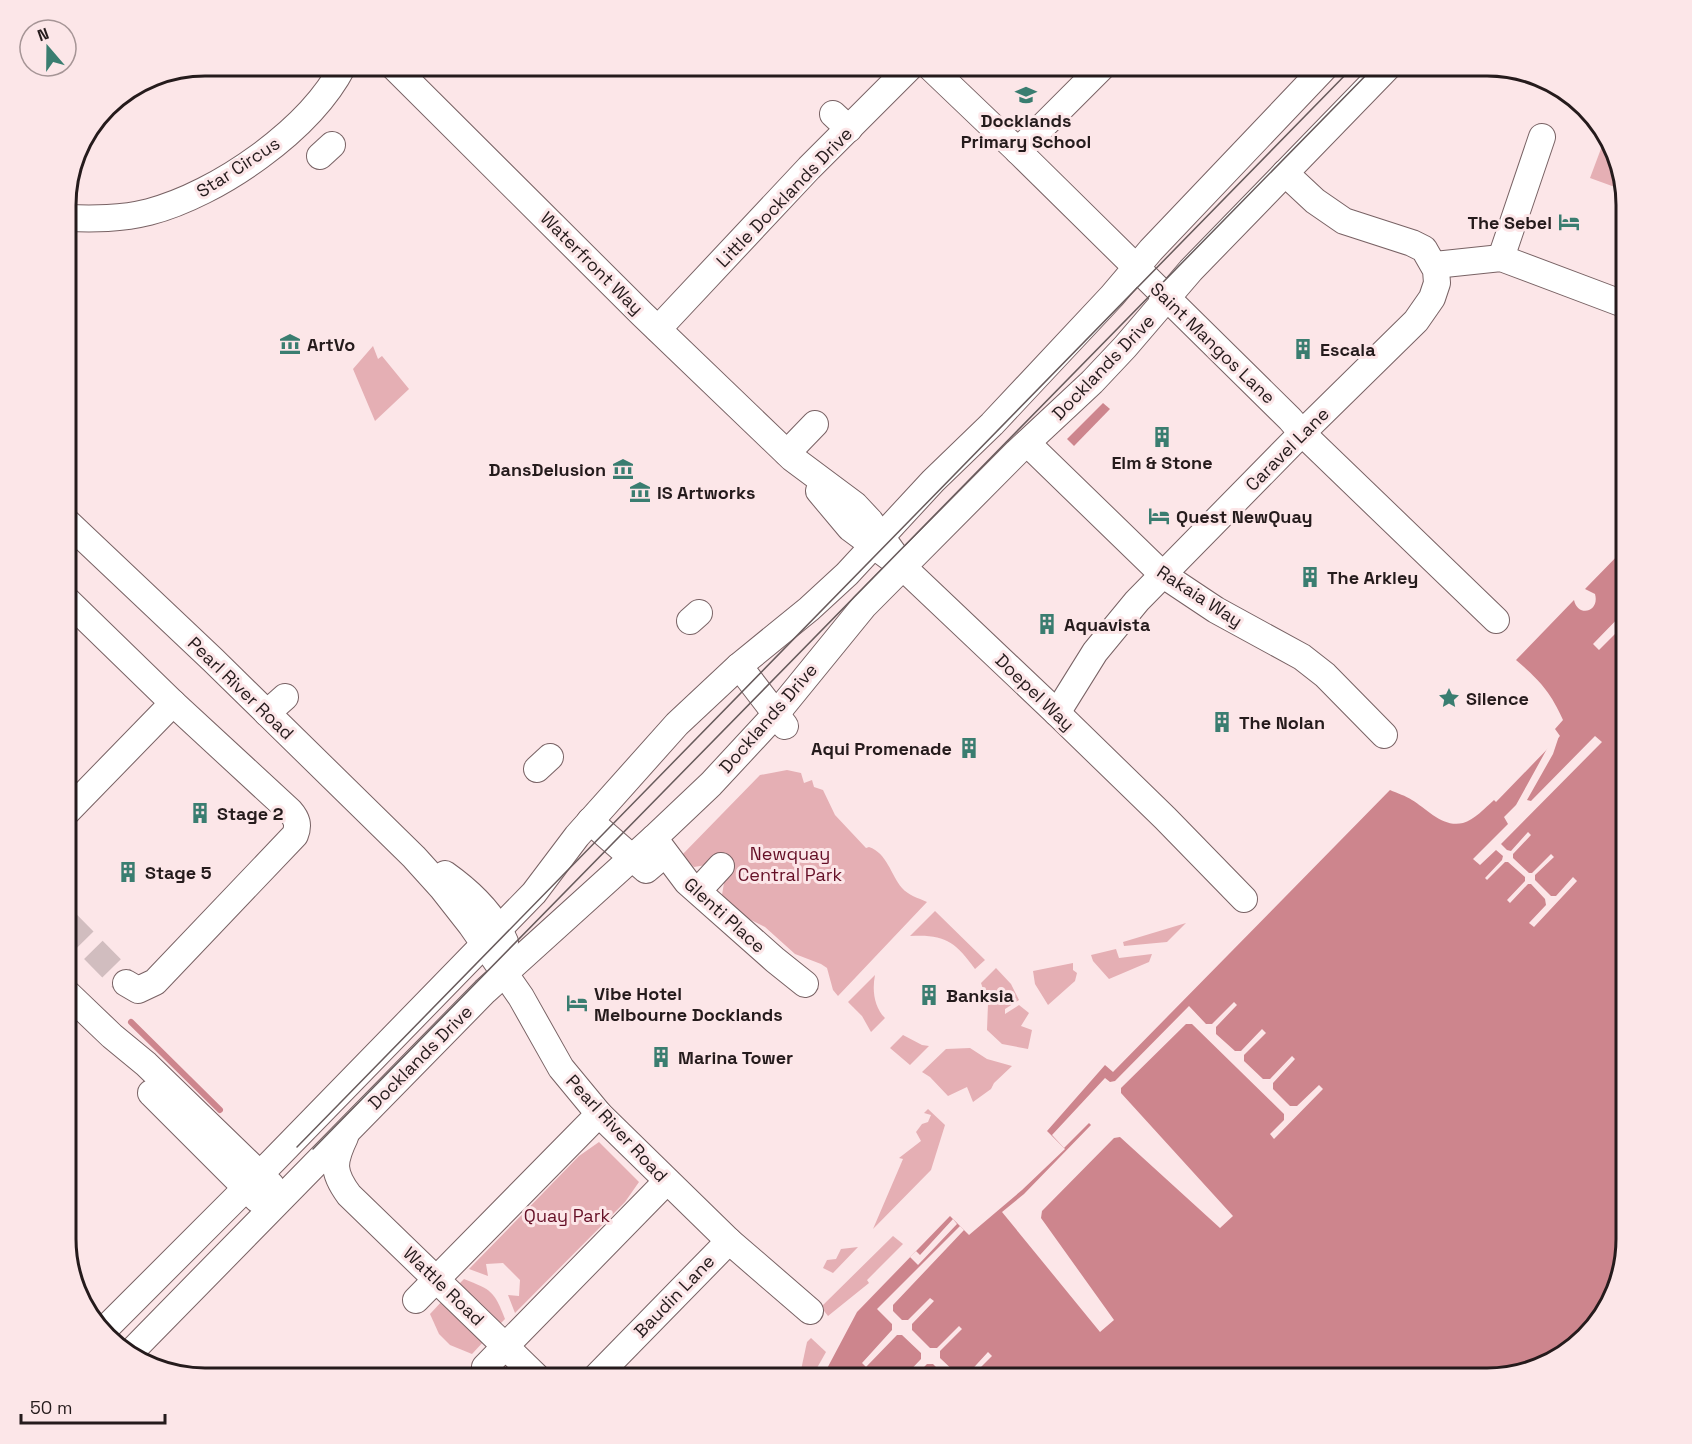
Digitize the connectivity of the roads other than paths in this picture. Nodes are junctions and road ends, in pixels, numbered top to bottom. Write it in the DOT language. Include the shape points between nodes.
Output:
graph roads {
  1 [pos="338,76"];
  2 [pos="403,76"];
  3 [pos="898,76"];
  4 [pos="939,76"];
  5 [pos="1093,76"];
  6 [pos="1317,76"];
  7 [pos="1379,76"];
  8 [pos="1542,137"];
  9 [pos="1018,151"];
  10 [pos="1285,173"];
  11 [pos="77,218"];
  12 [pos="1501,258"];
  13 [pos="1435,265"];
  14 [pos="1136,267"];
  15 [pos="1167,298"];
  16 [pos="1616,301"];
  17 [pos="658,329"];
  18 [pos="815,423"];
  19 [pos="1302,433"];
  20 [pos="1027,443"];
  21 [pos="789,456"];
  22 [pos="77,529"];
  23 [pos="877,542"];
  24 [pos="904,568"];
  25 [pos="1162,574"];
  26 [pos="77,610"];
  27 [pos="1496,620"];
  28 [pos="739,666"];
  29 [pos="173,704"];
  30 [pos="1057,713"];
  31 [pos="781,720"];
  32 [pos="1384,735"];
  33 [pos="77,802"];
  34 [pos="590,821"];
  35 [pos="660,846"];
  36 [pos="632,857"];
  37 [pos="721,866"];
  38 [pos="698,891"];
  39 [pos="1244,899"];
  40 [pos="491,936"];
  41 [pos="507,971"];
  42 [pos="126,983"];
  43 [pos="805,984"];
  44 [pos="77,1003"];
  45 [pos="77,1020"];
  46 [pos="141,1072"];
  47 [pos="599,1113"];
  48 [pos="348,1130"];
  49 [pos="253,1181"];
  50 [pos="667,1181"];
  51 [pos="349,1195"];
  52 [pos="281,1200"];
  53 [pos="731,1242"];
  54 [pos="437,1280"];
  55 [pos="416,1300"];
  56 [pos="810,1311"];
  57 [pos="107,1322"];
  58 [pos="506,1346"];
  59 [pos="136,1347"];
  60 [pos="484,1367"];
  61 [pos="527,1367"];
  62 [pos="606,1367"];
  1 -- 11 [label="street, Star Circus" via="296,128 218,183 147,212"];
  2 -- 17 [label="street, Waterfront Way"];
  3 -- 17 [label="street, Little Docklands Drive" via="845,117 809,168"];
  4 -- 9 [label="street, Saint Mangos Lane"];
  5 -- 9 [label="street"];
  6 -- 14 [label="street, Docklands Drive"];
  7 -- 10 [label="street, Docklands Drive"];
  8 -- 12 [label="street"];
  9 -- 14 [label="street, Saint Mangos Lane"];
  10 -- 13 [label="street" via="1333,215 1419,246"];
  10 -- 15 [label="street, Docklands Drive"];
  12 -- 13 [label="street"];
  12 -- 16 [label="street"];
  13 -- 19 [label="street, Caravel Lane" via="1435,290 1422,315"];
  14 -- 15 [label="street, Saint Mangos Lane"];
  14 -- 23 [label="street, Docklands Drive"];
  15 -- 19 [label="street, Saint Mangos Lane"];
  15 -- 20 [label="street, Docklands Drive" via="1092,382"];
  17 -- 21 [label="street, Waterfront Way"];
  18 -- 21 [label="street"];
  19 -- 25 [label="street, Caravel Lane"];
  19 -- 27 [label="street, Saint Mangos Lane"];
  20 -- 24 [label="street, Docklands Drive"];
  20 -- 25 [label="street, Rakaia Way"];
  21 -- 23 [label="street, Waterfront Way" via="850,528"];
  22 -- 40 [label="street, Pearl River Road" via="137,574 213,660 276,705 464,915"];
  23 -- 24 [label="street, Waterfront Way"];
  23 -- 28 [label="street, Docklands Drive" via="827,594"];
  24 -- 30 [label="street, Doepel Way"];
  24 -- 31 [label="street, Docklands Drive" via="855,615"];
  25 -- 30 [label="street, Caravel Lane" via="1095,652"];
  25 -- 32 [label="street, Rakaia Way" via="1216,610 1302,657"];
  26 -- 29 [label="street"];
  28 -- 31 [label="street"];
  28 -- 34 [label="street, Docklands Drive" via="677,724"];
  29 -- 33 [label="street"];
  29 -- 42 [label="street" via="290,811 298,828 155,982 138,990"];
  30 -- 39 [label="street, Doepel Way"];
  31 -- 35 [label="street, Docklands Drive" via="727,767"];
  34 -- 36 [label="street"];
  34 -- 40 [label="street, Docklands Drive" via="545,880"];
  35 -- 36 [label="street, Docklands Drive" via="646,870"];
  35 -- 38 [label="street, Glenti Place" via="678,872"];
  36 -- 41 [label="street, Docklands Drive"];
  37 -- 38 [label="street"];
  38 -- 43 [label="street, Glenti Place"];
  40 -- 41 [label="street, Pearl River Road"];
  40 -- 49 [label="street, Docklands Drive"];
  41 -- 47 [label="street, Pearl River Road" via="561,1068"];
  41 -- 48 [label="street, Docklands Drive"];
  44 -- 46 [label="street" via="112,1036"];
  45 -- 46 [label="street"];
  46 -- 49 [label="street"];
  47 -- 50 [label="street, Pearl River Road"];
  47 -- 54 [label="street"];
  48 -- 51 [label="street, Wattle Road" via="335,1162 338,1177"];
  48 -- 52 [label="street, Docklands Drive"];
  49 -- 52 [label="street"];
  49 -- 57 [label="street, Docklands Drive"];
  50 -- 53 [label="street, Pearl River Road"];
  50 -- 58 [label="street"];
  51 -- 52 [label="street, Wattle Road" via="322,1181 310,1181"];
  51 -- 54 [label="street, Wattle Road"];
  52 -- 59 [label="street, Docklands Drive"];
  53 -- 56 [label="street, Pearl River Road"];
  53 -- 62 [label="street, Baudin Lane"];
  54 -- 55 [label="street"];
  54 -- 58 [label="street, Wattle Road"];
  58 -- 60 [label="street"];
  58 -- 61 [label="street, Wattle Road"];
}
